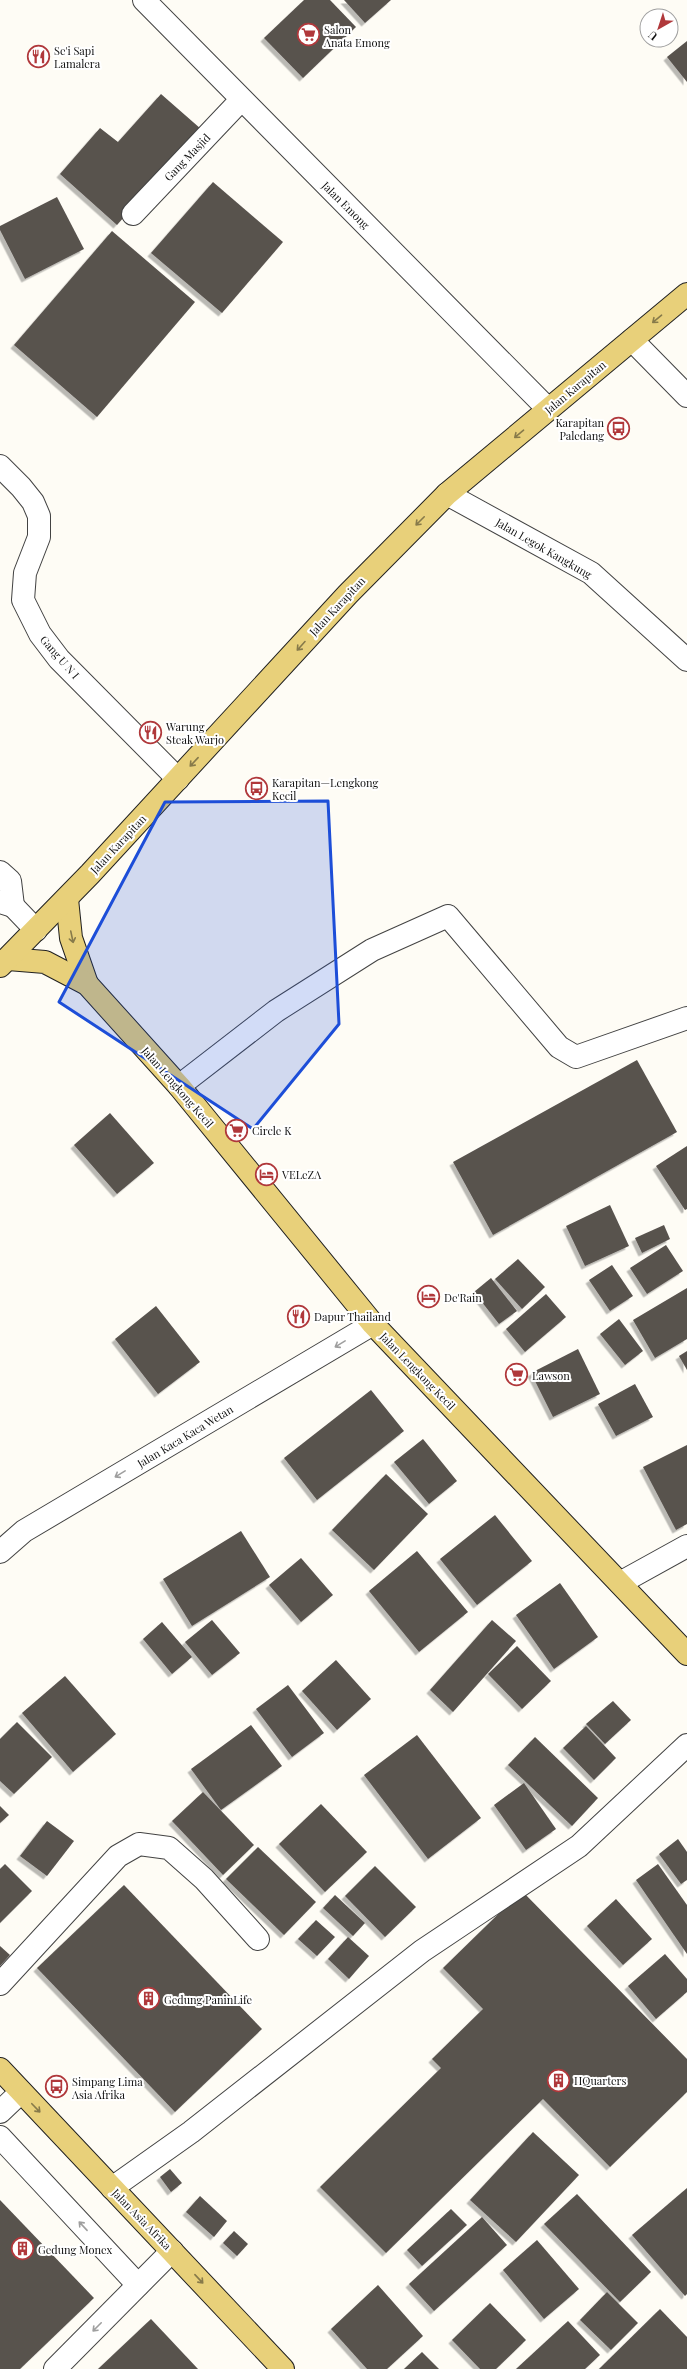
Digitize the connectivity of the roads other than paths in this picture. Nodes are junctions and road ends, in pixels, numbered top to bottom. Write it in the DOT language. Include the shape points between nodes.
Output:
graph roads {
  1 [pos="144,0"];
  2 [pos="241,100"];
  3 [pos="133,214"];
  4 [pos="687,294"];
  5 [pos="632,340"];
  6 [pos="687,396"];
  7 [pos="548,409"];
  8 [pos="0,466"];
  9 [pos="447,494"];
  10 [pos="687,660"];
  11 [pos="178,779"];
  12 [pos="0,872"];
  13 [pos="67,899"];
  14 [pos="7,904"];
  15 [pos="36,930"];
  16 [pos="8,958"];
  17 [pos="87,984"];
  18 [pos="687,1018"];
  19 [pos="179,1086"];
  20 [pos="374,1324"];
  21 [pos="687,1546"];
  22 [pos="0,1552"];
  23 [pos="620,1583"];
  24 [pos="687,1654"];
  25 [pos="687,1745"];
  26 [pos="258,1939"];
  27 [pos="0,1984"];
  28 [pos="0,2069"];
  29 [pos="21,2092"];
  30 [pos="0,2112"];
  31 [pos="0,2137"];
  32 [pos="112,2188"];
  33 [pos="172,2251"];
  34 [pos="138,2285"];
  35 [pos="55,2369"];
  36 [pos="283,2369"];
  1 -- 2 [label="street, Jalan Emong"];
  2 -- 3 [label="street, Gang Masjid"];
  2 -- 7 [label="street, Jalan Emong"];
  4 -- 5 [label="main road, Jalan Karapitan, one-way"];
  5 -- 6 [label="street"];
  5 -- 7 [label="main road, Jalan Karapitan"];
  7 -- 9 [label="main road, Jalan Karapitan, one-way"];
  8 -- 11 [label="street, Gang U N I" via="25,492 39,516 39,537 25,573 24,600 40,634 59,659"];
  9 -- 10 [label="street, Jalan Legok Kangkung" via="591,574"];
  9 -- 11 [label="main road, Jalan Karapitan, one-way" via="348,594"];
  11 -- 13 [label="main road, Jalan Karapitan"];
  12 -- 14 [label="street" via="10,881"];
  13 -- 15 [label="main road, Jalan Karapitan"];
  13 -- 17 [label="main road, Jalan Lengkong Kecil, one-way" via="71,938"];
  14 -- 15 [label="street"];
  15 -- 16 [label="main road, Jalan Karapitan"];
  16 -- 17 [label="main road, Jalan Lengkong Kecil" via="45,962"];
  17 -- 19 [label="main road, Jalan Lengkong Kecil"];
  18 -- 19 [label="street" via="576,1057 559,1047 448,916 365,954 276,1011"];
  19 -- 20 [label="main road, Jalan Lengkong Kecil"];
  20 -- 22 [label="street, Jalan Kaca Kaca Wetan, one-way" via="24,1531"];
  20 -- 23 [label="main road, Jalan Lengkong Kecil"];
  21 -- 23 [label="street"];
  23 -- 24 [label="main road, Jalan Lengkong Kecil"];
  25 -- 32 [label="street" via="578,1846 422,1951 191,2132"];
  26 -- 27 [label="street" via="204,1879 169,1848 139,1844 118,1856"];
  28 -- 29 [label="main road, Jalan Asia Afrika"];
  29 -- 30 [label="street"];
  29 -- 32 [label="main road, Jalan Asia Afrika, one-way"];
  34 -- 31 [label="street, one-way"];
  32 -- 33 [label="main road, Jalan Asia Afrika"];
  33 -- 34 [label="street"];
  33 -- 36 [label="main road, Jalan Asia Afrika, one-way"];
  34 -- 35 [label="street, one-way"];
}
